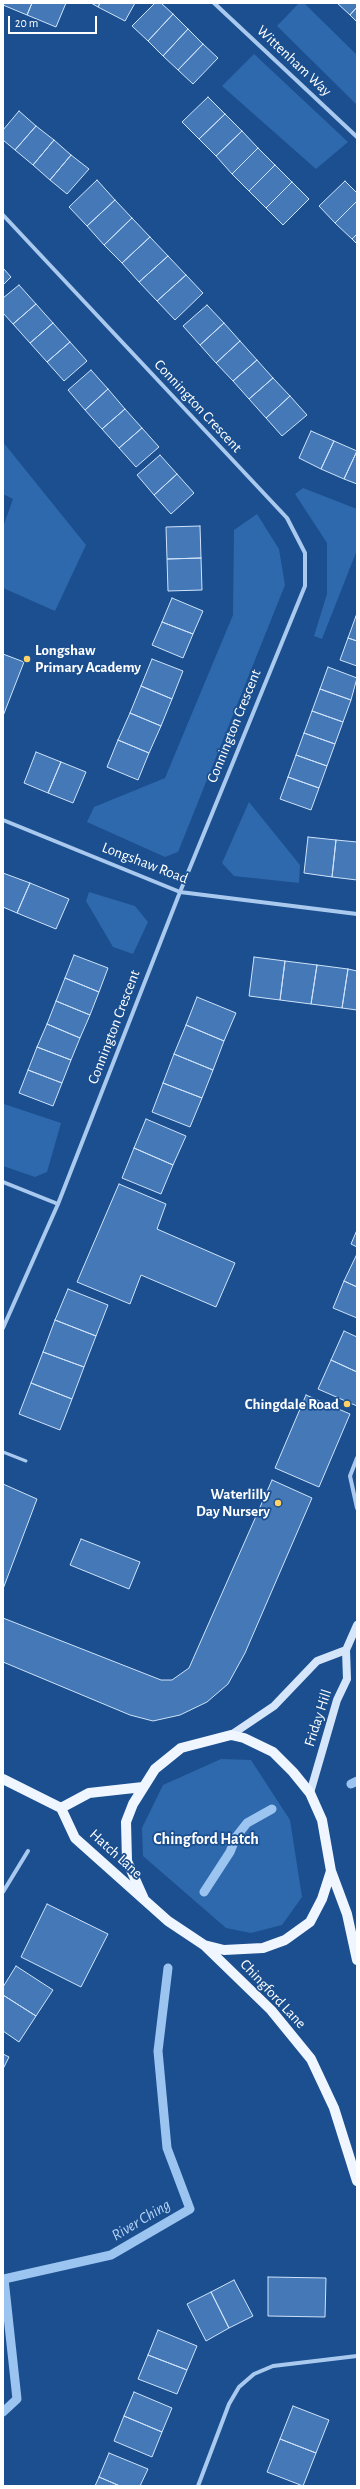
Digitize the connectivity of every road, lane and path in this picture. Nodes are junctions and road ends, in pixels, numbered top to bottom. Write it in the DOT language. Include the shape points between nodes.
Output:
graph roads {
  1 [pos="214,3"];
  2 [pos="357,137"];
  3 [pos="3,215"];
  4 [pos="3,820"];
  5 [pos="180,892"];
  6 [pos="357,914"];
  7 [pos="3,1182"];
  8 [pos="58,1204"];
  9 [pos="3,1328"];
  10 [pos="3,1452"];
  11 [pos="357,1458"];
  12 [pos="26,1461"];
  13 [pos="357,1508"];
  14 [pos="357,1624"];
  15 [pos="346,1650"];
  16 [pos="231,1735"];
  17 [pos="3,1779"];
  18 [pos="143,1786"];
  19 [pos="310,1793"];
  20 [pos="61,1808"];
  21 [pos="28,1851"];
  22 [pos="331,1871"];
  23 [pos="3,1892"];
  24 [pos="144,1899"];
  25 [pos="204,1945"];
  26 [pos="357,1960"];
  27 [pos="357,2181"];
  28 [pos="357,2356"];
  29 [pos="198,2486"];
  1 -- 2 [label="street, Wittenham Way"];
  3 -- 5 [label="street, Connington Crescent" via="287,518 305,553 304,586"];
  4 -- 5 [label="street, Longshaw Road"];
  5 -- 6 [label="street, Longshaw Road"];
  5 -- 8 [label="street, Connington Crescent"];
  7 -- 8 [label="street"];
  8 -- 9 [label="street, Connington Crescent"];
  10 -- 12 [label="lane"];
  11 -- 13 [label="street" via="350,1476"];
  14 -- 15 [label="main road, Friday Hill"];
  15 -- 16 [label="main road, Friday Hill" via="317,1661 274,1706"];
  15 -- 19 [label="main road, Friday Hill" via="347,1679 337,1700"];
  16 -- 18 [label="main road" via="180,1748 155,1769"];
  16 -- 19 [label="main road" via="244,1738 273,1752"];
  17 -- 20 [label="main road"];
  18 -- 20 [label="main road" via="88,1793"];
  18 -- 24 [label="main road" via="126,1822 125,1839 127,1861"];
  19 -- 22 [label="main road" via="322,1820"];
  20 -- 24 [label="main road, Hatch Lane" via="75,1838"];
  21 -- 23 [label="street"];
  22 -- 25 [label="main road" via="322,1899 310,1922 285,1940 263,1948 244,1951"];
  22 -- 26 [label="main road" via="348,1914"];
  24 -- 25 [label="main road, Hatch Lane" via="168,1921"];
  25 -- 27 [label="main road, Chingford Lane" via="272,2010 311,2059 334,2108"];
  28 -- 29 [label="street" via="273,2366 254,2374 239,2387 229,2404"];
}
